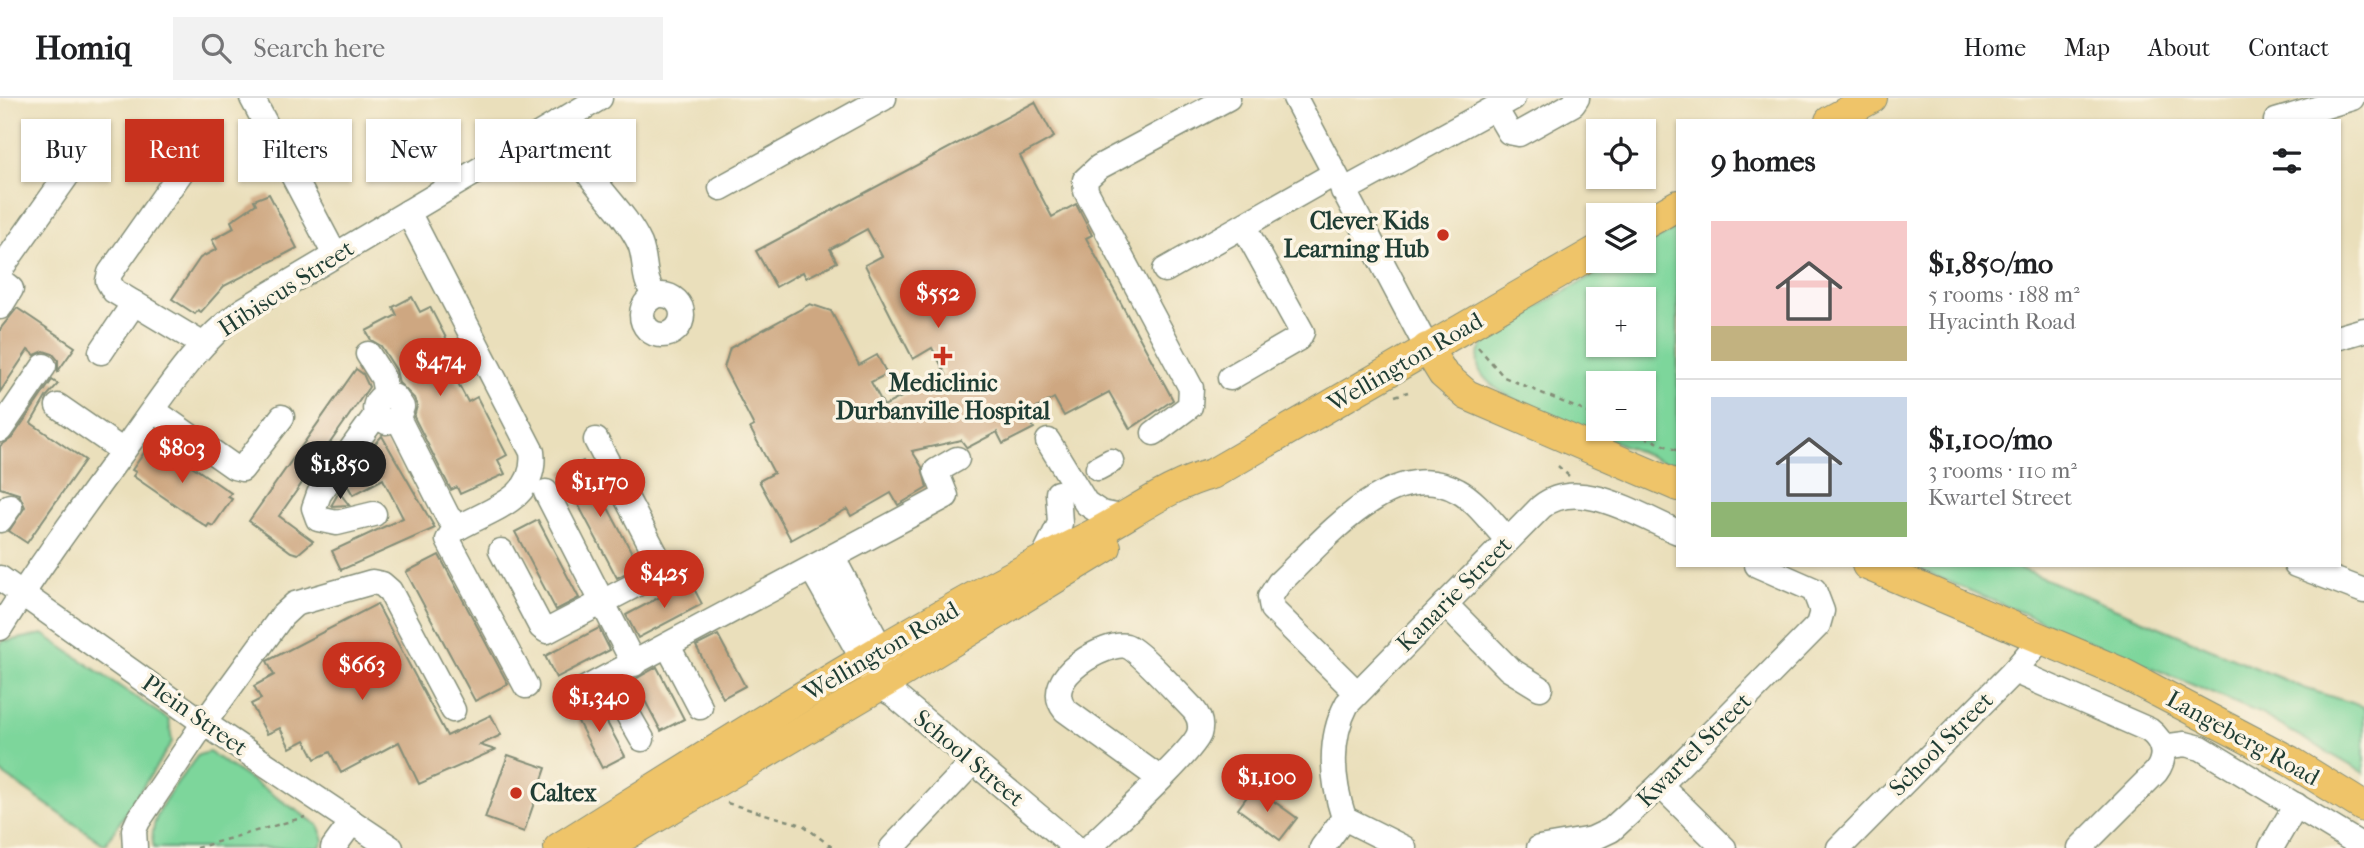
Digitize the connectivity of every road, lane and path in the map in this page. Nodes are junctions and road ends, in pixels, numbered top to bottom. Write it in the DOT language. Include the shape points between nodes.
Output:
graph roads {
  1 [pos="252,98"];
  2 [pos="600,98"];
  3 [pos="1228,98"];
  4 [pos="1295,98"];
  5 [pos="1577,98"];
  6 [pos="1872,98"];
  7 [pos="2353,98"];
  8 [pos="880,99"];
  9 [pos="1504,103"];
  10 [pos="848,106"];
  11 [pos="564,119"];
  12 [pos="1834,119"];
  13 [pos="2283,119"];
  14 [pos="475,172"];
  15 [pos="62,182"];
  16 [pos="174,182"];
  17 [pos="597,182"];
  18 [pos="1339,182"];
  19 [pos="721,188"];
  20 [pos="1676,206"];
  21 [pos="408,212"];
  22 [pos="1656,218"];
  23 [pos="1244,227"];
  24 [pos="335,255"];
  25 [pos="1586,257"];
  26 [pos="0,270"];
  27 [pos="1165,270"];
  28 [pos="0,280"];
  29 [pos="655,295"];
  30 [pos="134,303"];
  31 [pos="0,307"];
  32 [pos="2364,330"];
  33 [pos="2341,337"];
  34 [pos="202,344"];
  35 [pos="1478,347"];
  36 [pos="1427,348"];
  37 [pos="101,352"];
  38 [pos="368,354"];
  39 [pos="44,366"];
  40 [pos="1230,378"];
  41 [pos="58,406"];
  42 [pos="387,409"];
  43 [pos="153,410"];
  44 [pos="1586,412"];
  45 [pos="282,417"];
  46 [pos="0,430"];
  47 [pos="1154,433"];
  48 [pos="596,440"];
  49 [pos="1048,441"];
  50 [pos="1654,441"];
  51 [pos="1676,450"];
  52 [pos="123,451"];
  53 [pos="957,459"];
  54 [pos="1676,485"];
  55 [pos="546,492"];
  56 [pos="374,514"];
  57 [pos="1125,523"];
  58 [pos="459,527"];
  59 [pos="1676,532"];
  60 [pos="1508,540"];
  61 [pos="501,551"];
  62 [pos="1044,558"];
  63 [pos="823,563"];
  64 [pos="1762,567"];
  65 [pos="1872,567"];
  66 [pos="2301,567"];
  67 [pos="0,578"];
  68 [pos="2364,591"];
  69 [pos="22,593"];
  70 [pos="603,604"];
  71 [pos="1445,604"];
  72 [pos="0,628"];
  73 [pos="2041,639"];
  74 [pos="668,646"];
  75 [pos="872,655"];
  76 [pos="634,664"];
  77 [pos="2014,671"];
  78 [pos="2120,672"];
  79 [pos="607,678"];
  80 [pos="889,685"];
  81 [pos="526,686"];
  82 [pos="1540,688"];
  83 [pos="1357,693"];
  84 [pos="566,699"];
  85 [pos="700,707"];
  86 [pos="453,710"];
  87 [pos="204,723"];
  88 [pos="642,738"];
  89 [pos="2162,747"];
  90 [pos="973,762"];
  91 [pos="1159,778"];
  92 [pos="1660,785"];
  93 [pos="2364,787"];
  94 [pos="727,803"];
  95 [pos="2296,806"];
  96 [pos="2364,807"];
  97 [pos="308,816"];
  98 [pos="1344,818"];
  99 [pos="352,822"];
  100 [pos="2364,847"];
  101 [pos="135,848"];
  102 [pos="195,848"];
  103 [pos="333,848"];
  104 [pos="391,848"];
  105 [pos="559,848"];
  106 [pos="604,848"];
  107 [pos="833,848"];
  108 [pos="892,848"];
  109 [pos="1076,848"];
  110 [pos="1089,848"];
  111 [pos="1322,848"];
  112 [pos="1404,848"];
  113 [pos="1539,848"];
  114 [pos="1724,848"];
  115 [pos="1839,848"];
  116 [pos="2080,848"];
  117 [pos="2272,848"];
  1 -- 24 [label="street"];
  2 -- 11 [label="street, Hibiscus Street"];
  3 -- 47 [label="street" via="1099,167 1085,180 1086,191 1191,388 1190,406"];
  4 -- 18 [label="street"];
  5 -- 9 [label="street" via="1520,134 1509,132"];
  6 -- 12 [label="main road"];
  7 -- 13 [label="street"];
  8 -- 10 [label="street"];
  9 -- 18 [label="street"];
  10 -- 19 [label="street"];
  14 -- 21 [label="street, Hibiscus Street"];
  15 -- 26 [label="street"];
  16 -- 30 [label="street" via="109,275 112,289"];
  17 -- 29 [label="street" via="640,245 647,286"];
  18 -- 23 [label="street"];
  18 -- 36 [label="street"];
  20 -- 22 [label="main road"];
  21 -- 24 [label="street, Hibiscus Street"];
  21 -- 58 [label="street" via="532,452 530,477 521,492"];
  23 -- 27 [label="street"];
  23 -- 40 [label="street" via="1302,332"];
  24 -- 34 [label="street, Hibiscus Street" via="243,310"];
  25 -- 36 [label="main road, Wellington Road"];
  28 -- 31 [label="street" via="11,289"];
  30 -- 34 [label="street"];
  30 -- 37 [label="street"];
  32 -- 33 [label="street"];
  34 -- 43 [label="street, Hibiscus Street"];
  35 -- 44 [label="path" via="1504,377"];
  36 -- 54 [label="main road" via="1443,373 1467,395"];
  36 -- 57 [label="main road, Wellington Road" via="1212,474 1188,480"];
  38 -- 42 [label="street" via="383,378"];
  39 -- 46 [label="street"];
  41 -- 52 [label="street"];
  42 -- 56 [label="street" via="318,494 314,509 318,519 330,523"];
  42 -- 58 [label="street" via="448,517"];
  43 -- 45 [label="street" via="238,469 248,466"];
  43 -- 52 [label="street, Hibiscus Street"];
  48 -- 70 [label="street" via="664,566 662,572"];
  49 -- 57 [label="street" via="1086,503"];
  50 -- 51 [label="path"];
  52 -- 69 [label="street, Hibiscus Street"];
  53 -- 63 [label="street" via="936,471 946,496"];
  55 -- 70 [label="street"];
  57 -- 62 [label="main road, Wellington Road"];
  57 -- 62 [label="street" via="1093,522 1058,493 1060,523"];
  57 -- 80 [label="main road, Wellington Road"];
  58 -- 81 [label="street" via="450,534 448,545"];
  59 -- 60 [label="street, Kanarie Street" via="1590,496 1572,494 1547,502"];
  60 -- 71 [label="street, Kanarie Street"];
  60 -- 83 [label="street" via="1456,489 1401,484 1356,511 1279,583 1270,597 1272,609"];
  61 -- 70 [label="street" via="544,630"];
  62 -- 75 [label="main road, Wellington Road"];
  63 -- 74 [label="street"];
  63 -- 75 [label="street, School Street"];
  64 -- 92 [label="street, Kwartel Street" via="1814,590 1822,611 1818,625"];
  65 -- 73 [label="main road, Langeberg Road"];
  66 -- 68 [label="street"];
  67 -- 69 [label="street, Plein Street"];
  69 -- 72 [label="street, Hibiscus Street"];
  69 -- 87 [label="street, Plein Street"];
  70 -- 76 [label="street"];
  71 -- 82 [label="street" via="1509,668"];
  71 -- 83 [label="street, Kanarie Street"];
  73 -- 77 [label="street, School Street"];
  73 -- 78 [label="main road, Langeberg Road"];
  74 -- 76 [label="street"];
  74 -- 85 [label="street"];
  75 -- 80 [label="street, School Street"];
  75 -- 105 [label="main road, Wellington Road"];
  76 -- 79 [label="street"];
  77 -- 89 [label="street" via="2149,730"];
  77 -- 115 [label="street, School Street"];
  78 -- 93 [label="main road, Langeberg Road" via="2179,690 2281,738"];
  78 -- 96 [label="main road, Langeberg Road" via="2290,761"];
  79 -- 84 [label="street"];
  79 -- 88 [label="street"];
  80 -- 90 [label="street, School Street"];
  80 -- 106 [label="main road, Wellington Road"];
  83 -- 98 [label="street, Kanarie Street" via="1347,704 1338,728 1333,776"];
  86 -- 87 [label="street" via="390,592 372,582 287,610"];
  87 -- 99 [label="street, Plein Street"];
  87 -- 101 [label="street" via="138,821"];
  89 -- 95 [label="street" via="2185,744 2201,748"];
  89 -- 116 [label="street" via="2156,772"];
  90 -- 108 [label="street"];
  90 -- 109 [label="street, School Street"];
  91 -- 91 [label="street" via="1198,738 1199,718 1130,648 1114,645 1065,675 1058,686 1058,699 1065,710"];
  91 -- 110 [label="street"];
  92 -- 113 [label="street, Kwartel Street" via="1600,837"];
  92 -- 114 [label="street"];
  94 -- 107 [label="path" via="803,825"];
  95 -- 100 [label="street"];
  95 -- 117 [label="street"];
  97 -- 102 [label="path"];
  98 -- 111 [label="street"];
  98 -- 112 [label="street"];
  99 -- 103 [label="street"];
  99 -- 104 [label="street, Plein Street"];
}
